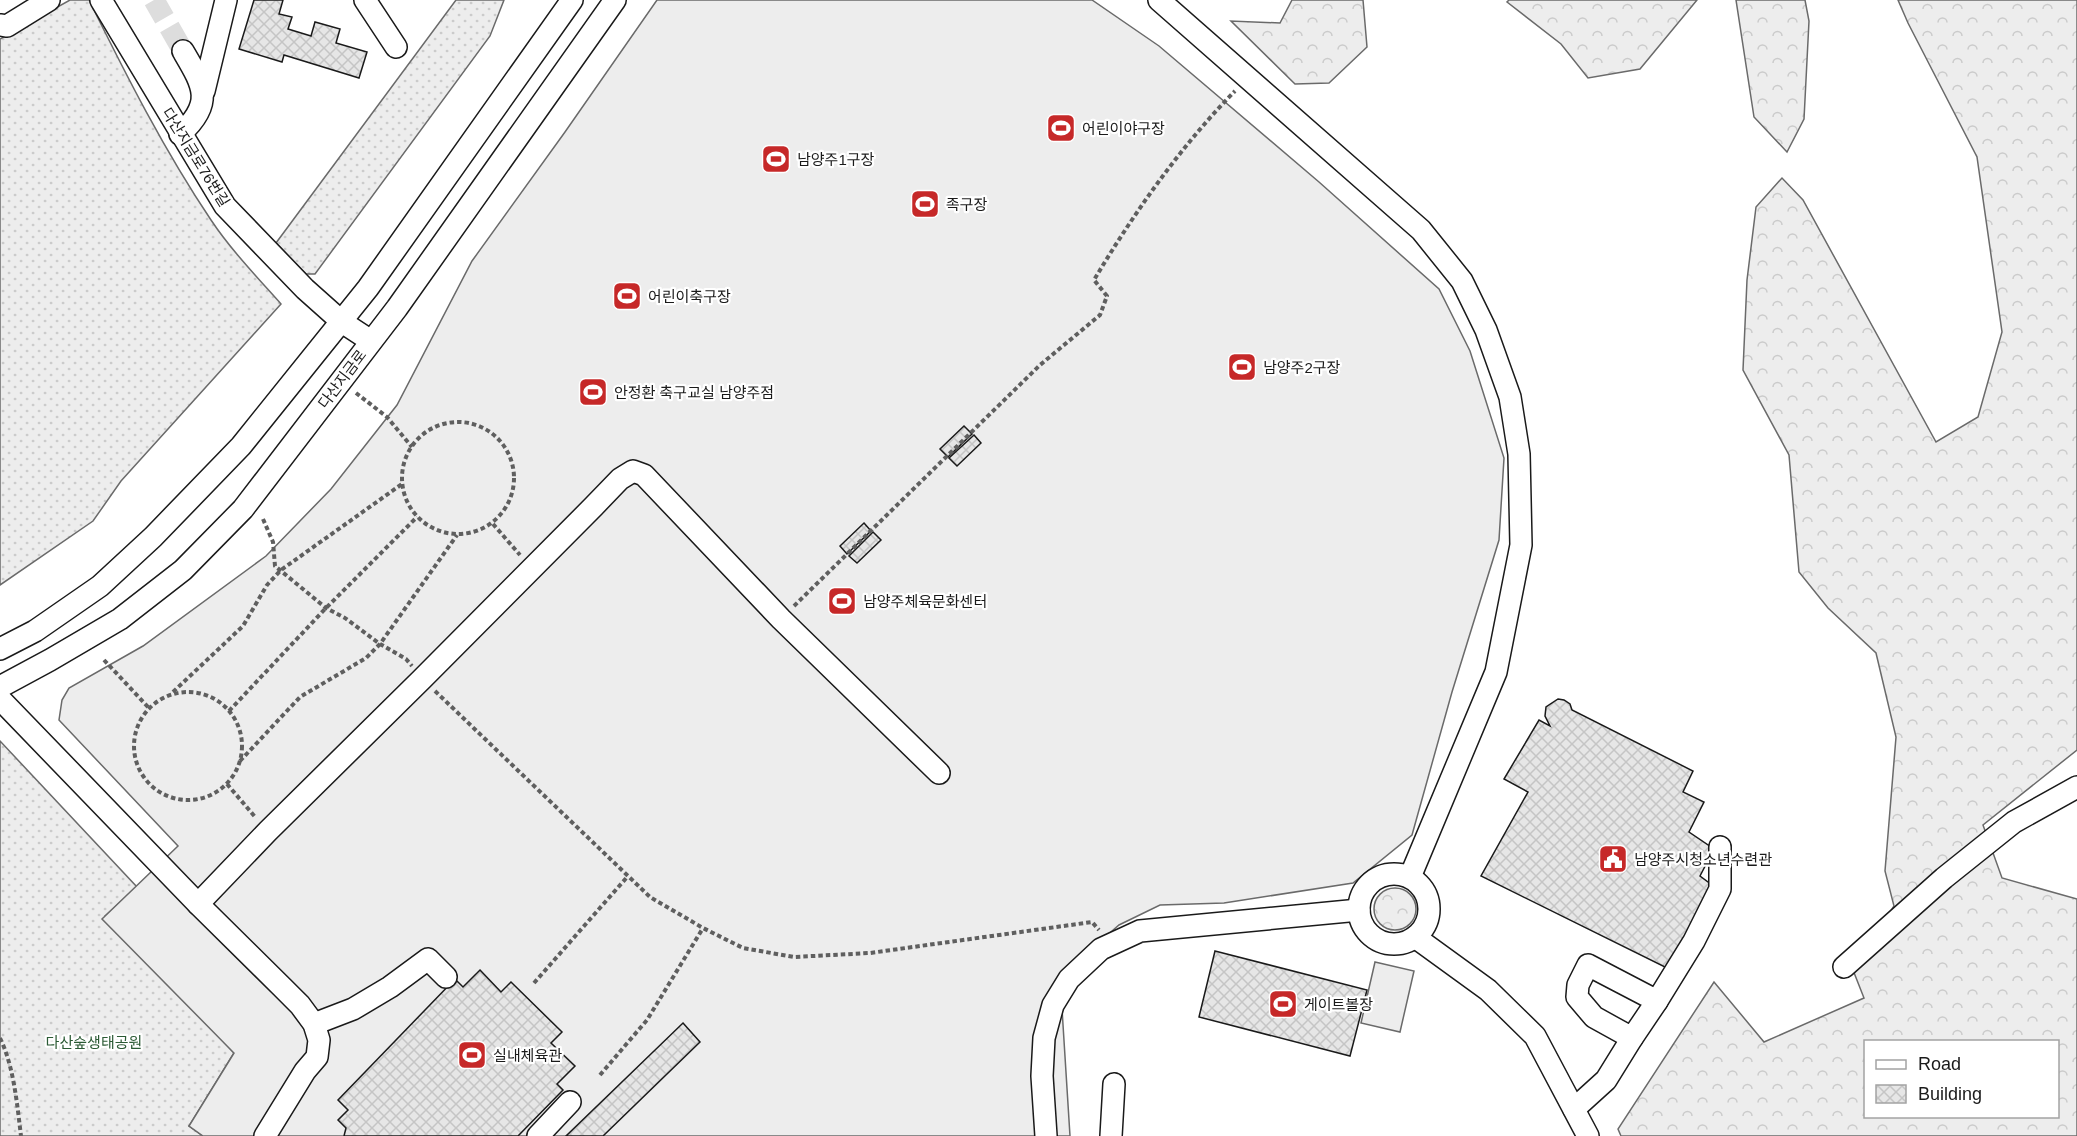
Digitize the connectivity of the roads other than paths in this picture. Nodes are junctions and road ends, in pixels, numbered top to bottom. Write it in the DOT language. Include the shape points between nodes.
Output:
graph roads {
  1 [pos="49,0"];
  2 [pos="101,0"];
  3 [pos="226,0"];
  4 [pos="365,0"];
  5 [pos="572,0"];
  6 [pos="615,0"];
  7 [pos="1159,0"];
  8 [pos="0,25"];
  9 [pos="396,47"];
  10 [pos="183,51"];
  11 [pos="204,91"];
  12 [pos="180,134"];
  13 [pos="342,322"];
  14 [pos="371,341"];
  15 [pos="0,649"];
  16 [pos="0,687"];
  17 [pos="0,699"];
  18 [pos="939,773"];
  19 [pos="2077,787"];
  20 [pos="1720,847"];
  21 [pos="1410,877"];
  22 [pos="198,904"];
  23 [pos="1359,910"];
  24 [pos="1415,937"];
  25 [pos="1845,967"];
  26 [pos="446,977"];
  27 [pos="1657,1001"];
  28 [pos="314,1024"];
  29 [pos="1632,1038"];
  30 [pos="1114,1084"];
  31 [pos="570,1102"];
  32 [pos="1574,1109"];
  33 [pos="265,1136"];
  34 [pos="538,1136"];
  35 [pos="1046,1136"];
  36 [pos="1111,1136"];
  37 [pos="1588,1136"];
  1 -- 8 [label="street" via="7,26"];
  2 -- 12 [label="street, 다산지금로76번길"];
  3 -- 11 [label="street"];
  4 -- 9 [label="street"];
  5 -- 13 [label="street"];
  6 -- 14 [label="street, 다산지금로"];
  7 -- 21 [label="street" via="1421,230 1462,281 1486,330 1510,397 1519,454 1521,545 1496,672"];
  10 -- 11 [label="street"];
  11 -- 12 [label="street" via="200,108"];
  12 -- 13 [label="street, 다산지금로76번길" via="225,206"];
  13 -- 14 [label="street, 다산지금로76번길"];
  13 -- 15 [label="street" via="241,446 153,537 100,586 35,631"];
  14 -- 16 [label="street, 다산지금로" via="243,509 183,570 120,619"];
  17 -- 22 [label="street"];
  18 -- 22 [label="street" via="781,619 644,475 633,471 620,479"];
  19 -- 25 [label="street" via="2014,822 1944,878"];
  20 -- 27 [label="street" via="1720,889 1694,942"];
  21 -- 23 [label="street" via="1377,877 1362,894"];
  21 -- 24 [label="street" via="1421,885 1430,908 1428,920"];
  22 -- 28 [label="street"];
  23 -- 24 [label="street" via="1364,927 1380,942 1403,943"];
  23 -- 35 [label="street" via="1140,930 1101,949 1069,979 1053,1005 1044,1038"];
  24 -- 32 [label="street" via="1488,990 1535,1036"];
  26 -- 28 [label="street" via="428,959 353,1009"];
  27 -- 29 [label="street"];
  27 -- 29 [label="street" via="1588,965 1577,998 1594,1017"];
  28 -- 33 [label="street" via="319,1040 317,1057"];
  29 -- 32 [label="street" via="1606,1080"];
  30 -- 36 [label="street"];
  31 -- 34 [label="street"];
  32 -- 37 [label="street"];
}
